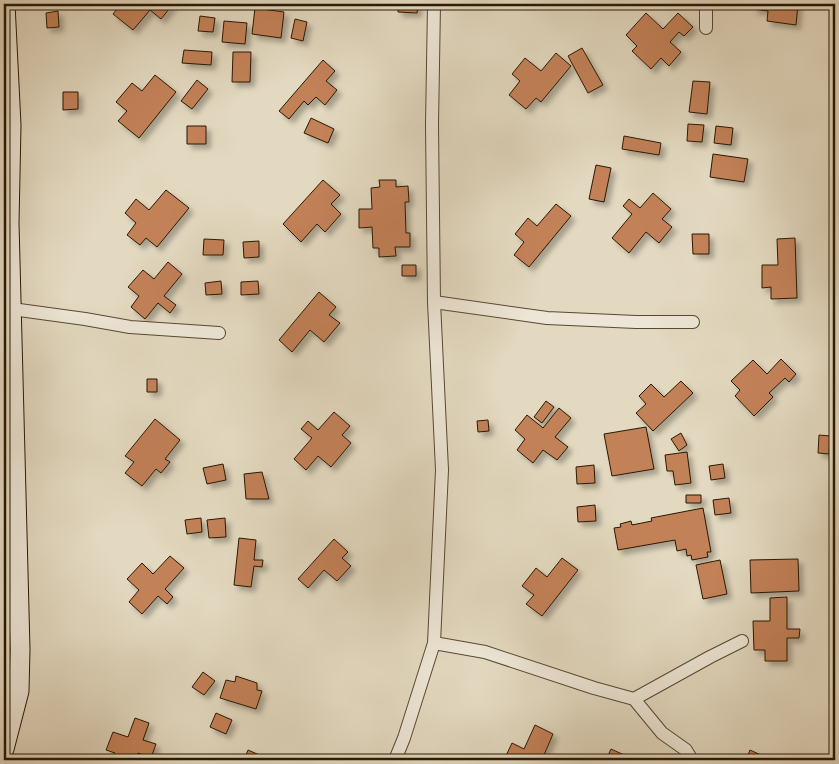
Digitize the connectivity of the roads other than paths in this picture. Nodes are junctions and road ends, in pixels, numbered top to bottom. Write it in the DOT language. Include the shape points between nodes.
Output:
graph roads {
  1 [pos="5,4"];
  2 [pos="434,4"];
  3 [pos="706,4"];
  4 [pos="706,28"];
  5 [pos="6,222"];
  6 [pos="434,302"];
  7 [pos="12,309"];
  8 [pos="693,322"];
  9 [pos="218,333"];
  10 [pos="12,591"];
  11 [pos="742,641"];
  12 [pos="434,643"];
  13 [pos="634,699"];
  14 [pos="4,749"];
  15 [pos="395,760"];
  16 [pos="692,760"];
  1 -- 5 [label="street" via="12,126"];
  2 -- 6 [label="street"];
  3 -- 4 [label="street"];
  5 -- 7 [label="street"];
  6 -- 8 [label="street" via="546,318"];
  6 -- 12 [label="street" via="442,470"];
  7 -- 9 [label="street" via="130,327"];
  7 -- 10 [label="street"];
  10 -- 14 [label="street" via="19,691"];
  11 -- 13 [label="street"];
  12 -- 13 [label="street" via="485,652"];
  12 -- 15 [label="street"];
  13 -- 16 [label="street" via="662,733 686,750"];
}
